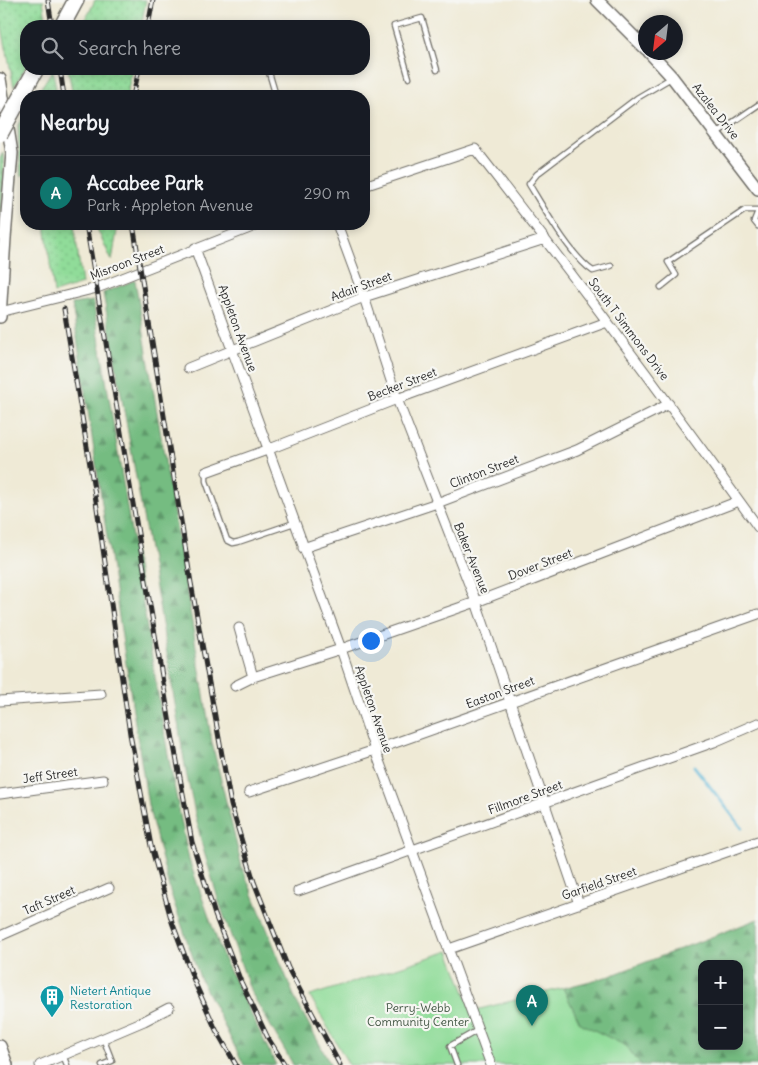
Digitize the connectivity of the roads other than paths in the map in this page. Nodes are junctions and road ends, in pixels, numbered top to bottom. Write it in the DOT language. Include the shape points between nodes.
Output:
graph roads {
  1 [pos="76,0"];
  2 [pos="597,0"];
  3 [pos="65,20"];
  4 [pos="638,41"];
  5 [pos="656,60"];
  6 [pos="437,70"];
  7 [pos="33,75"];
  8 [pos="270,75"];
  9 [pos="672,77"];
  10 [pos="0,78"];
  11 [pos="409,78"];
  12 [pos="24,90"];
  13 [pos="274,90"];
  14 [pos="20,98"];
  15 [pos="758,105"];
  16 [pos="0,134"];
  17 [pos="716,134"];
  18 [pos="370,184"];
  19 [pos="758,189"];
  20 [pos="758,210"];
  21 [pos="758,226"];
  22 [pos="244,230"];
  23 [pos="339,230"];
  24 [pos="545,239"];
  25 [pos="196,248"];
  26 [pos="611,266"];
  27 [pos="661,286"];
  28 [pos="364,297"];
  29 [pos="0,312"];
  30 [pos="0,317"];
  31 [pos="608,322"];
  32 [pos="232,349"];
  33 [pos="188,368"];
  34 [pos="397,399"];
  35 [pos="669,404"];
  36 [pos="267,450"];
  37 [pos="206,472"];
  38 [pos="739,501"];
  39 [pos="437,503"];
  40 [pos="294,523"];
  41 [pos="758,527"];
  42 [pos="303,548"];
  43 [pos="476,602"];
  44 [pos="758,614"];
  45 [pos="239,628"];
  46 [pos="341,649"];
  47 [pos="253,677"];
  48 [pos="235,686"];
  49 [pos="101,694"];
  50 [pos="0,700"];
  51 [pos="510,702"];
  52 [pos="758,724"];
  53 [pos="375,750"];
  54 [pos="103,780"];
  55 [pos="249,792"];
  56 [pos="0,794"];
  57 [pos="544,804"];
  58 [pos="758,841"];
  59 [pos="412,851"];
  60 [pos="109,888"];
  61 [pos="298,892"];
  62 [pos="579,904"];
  63 [pos="0,936"];
  64 [pos="449,949"];
  65 [pos="168,1008"];
  66 [pos="478,1030"];
  67 [pos="103,1038"];
  68 [pos="0,1046"];
  69 [pos="63,1055"];
  70 [pos="7,1065"];
  71 [pos="40,1065"];
  72 [pos="67,1065"];
  73 [pos="102,1065"];
  74 [pos="457,1065"];
  75 [pos="491,1065"];
  1 -- 3 [label="main road"];
  2 -- 4 [label="street"];
  5 -- 9 [label="street, Azalea Drive"];
  6 -- 11 [label="lane" via="422,18 394,26"];
  7 -- 12 [label="main road, bridge"];
  8 -- 13 [label="lane"];
  9 -- 17 [label="street, Azalea Drive"];
  9 -- 26 [label="lane" via="637,98 537,174 529,184 584,265 592,271"];
  10 -- 29 [label="street" via="12,153"];
  14 -- 16 [label="main road, bridge"];
  15 -- 17 [label="lane"];
  17 -- 19 [label="street, Azalea Drive"];
  18 -- 24 [label="street, South T Simmons Drive" via="475,149"];
  20 -- 21 [label="lane" via="754,221"];
  20 -- 27 [label="lane" via="745,210 668,262 676,275"];
  22 -- 25 [label="street, Misroon Street"];
  23 -- 28 [label="street, Baker Avenue"];
  24 -- 28 [label="street, Adair Street"];
  24 -- 31 [label="street, South T Simmons Drive"];
  25 -- 29 [label="street, Misroon Street" via="97,288"];
  25 -- 32 [label="street, Appleton Avenue"];
  28 -- 32 [label="street, Adair Street"];
  28 -- 34 [label="street, Baker Avenue"];
  29 -- 30 [label="street"];
  31 -- 34 [label="street, Becker Street"];
  31 -- 35 [label="street, South T Simmons Drive"];
  32 -- 33 [label="street, Adair Street"];
  32 -- 36 [label="street, Appleton Avenue"];
  34 -- 36 [label="street, Becker Street"];
  34 -- 39 [label="street, Baker Avenue"];
  35 -- 38 [label="street, South T Simmons Drive"];
  35 -- 39 [label="street, Clinton Street" via="576,450"];
  36 -- 37 [label="street, Becker Street"];
  36 -- 40 [label="street, Appleton Avenue"];
  37 -- 40 [label="lane" via="206,481 227,540 238,542"];
  38 -- 41 [label="street, South T Simmons Drive"];
  38 -- 43 [label="street, Dover Street"];
  39 -- 42 [label="street, Clinton Street"];
  39 -- 43 [label="street, Baker Avenue"];
  40 -- 42 [label="street, Appleton Avenue"];
  42 -- 46 [label="street, Appleton Avenue"];
  43 -- 46 [label="street, Dover Street"];
  43 -- 51 [label="street, Baker Avenue"];
  44 -- 51 [label="street, Easton Street"];
  45 -- 47 [label="street"];
  46 -- 47 [label="street, Dover Street"];
  46 -- 53 [label="street, Appleton Avenue"];
  47 -- 48 [label="street, Dover Street"];
  49 -- 50 [label="street"];
  51 -- 53 [label="street, Easton Street"];
  51 -- 57 [label="street, Baker Avenue"];
  52 -- 57 [label="street, Fillmore Street"];
  53 -- 55 [label="street, Easton Street"];
  53 -- 59 [label="street, Appleton Avenue"];
  54 -- 56 [label="street, Jeff Street"];
  57 -- 59 [label="street, Fillmore Street"];
  57 -- 62 [label="street, Baker Avenue"];
  58 -- 62 [label="street, Garfield Street"];
  59 -- 61 [label="street, Fillmore Street"];
  59 -- 64 [label="street, Appleton Avenue"];
  60 -- 63 [label="street, Taft Street"];
  62 -- 64 [label="street, Garfield Street"];
  64 -- 66 [label="street, Appleton Avenue"];
  65 -- 67 [label="street"];
  66 -- 74 [label="lane" via="450,1046"];
  66 -- 75 [label="street, Appleton Avenue"];
  67 -- 69 [label="street"];
  67 -- 73 [label="lane" via="112,1061"];
  68 -- 70 [label="street"];
  69 -- 71 [label="street"];
  69 -- 72 [label="lane"];
}
